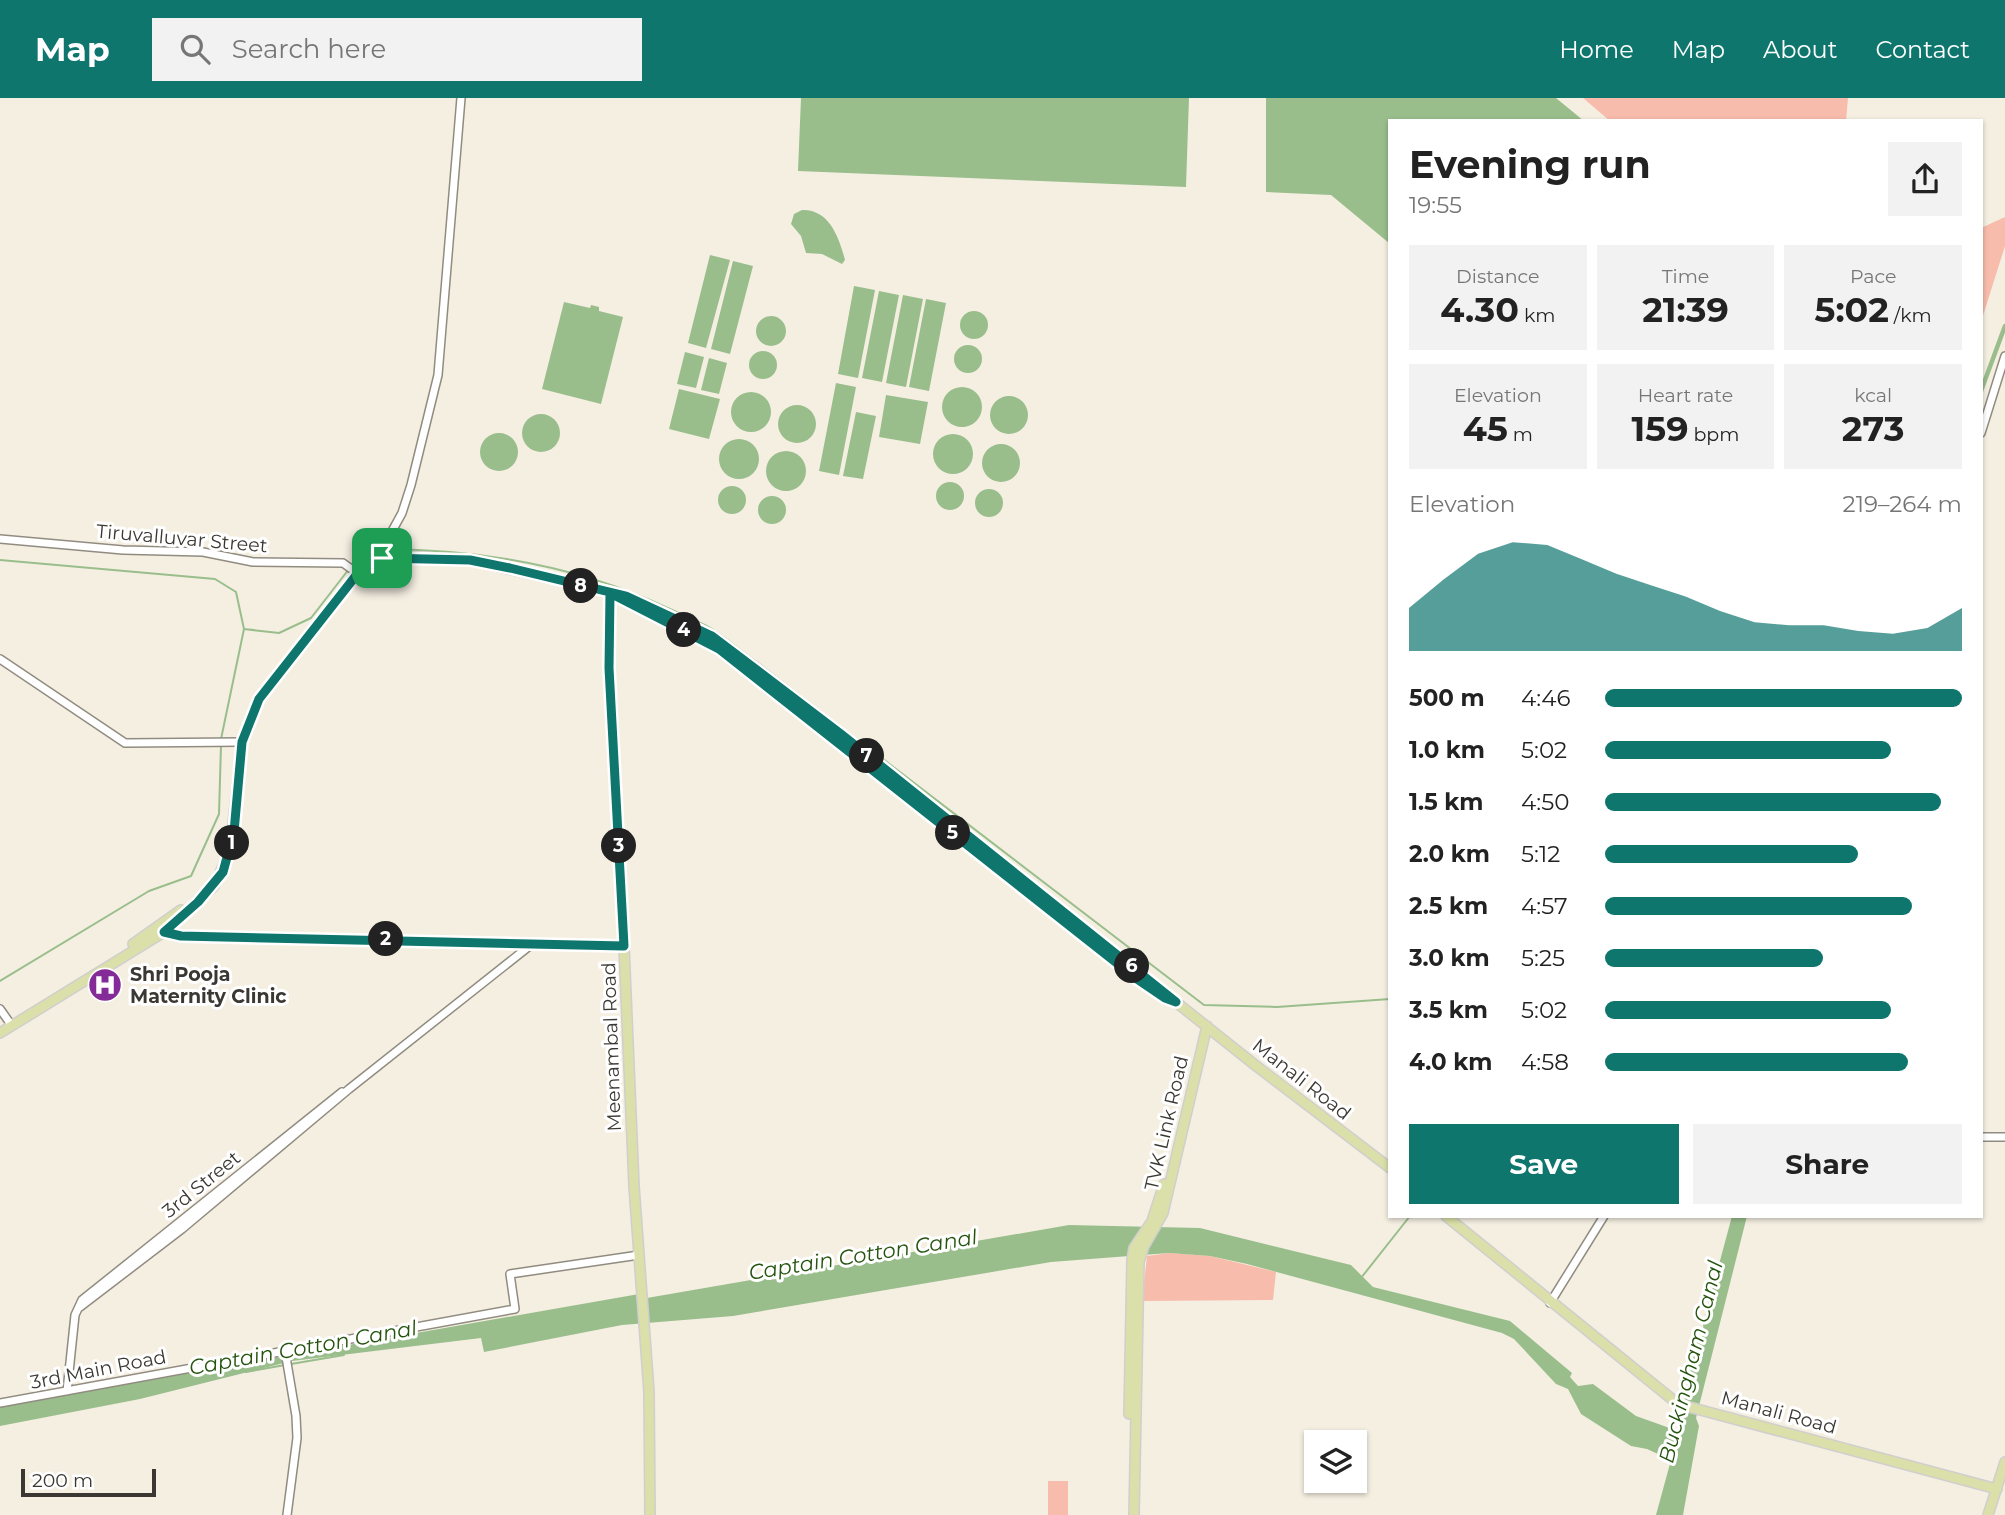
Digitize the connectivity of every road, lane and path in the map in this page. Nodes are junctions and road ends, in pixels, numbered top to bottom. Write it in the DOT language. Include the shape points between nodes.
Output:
graph roads {
  1 [pos="460,98"];
  2 [pos="2005,356"];
  3 [pos="1983,427"];
  4 [pos="0,540"];
  5 [pos="383,552"];
  6 [pos="356,572"];
  7 [pos="610,593"];
  8 [pos="0,659"];
  9 [pos="242,742"];
  10 [pos="162,928"];
  11 [pos="532,943"];
  12 [pos="624,946"];
  13 [pos="0,1009"];
  14 [pos="11,1024"];
  15 [pos="1207,1026"];
  16 [pos="0,1027"];
  17 [pos="0,1033"];
  18 [pos="1983,1137"];
  19 [pos="2005,1137"];
  20 [pos="1375,1159"];
  21 [pos="1388,1167"];
  22 [pos="1388,1173"];
  23 [pos="1448,1218"];
  24 [pos="1603,1218"];
  25 [pos="639,1255"];
  26 [pos="1550,1303"];
  27 [pos="1134,1307"];
  28 [pos="285,1353"];
  29 [pos="67,1391"];
  30 [pos="0,1403"];
  31 [pos="2005,1462"];
  32 [pos="1996,1491"];
  33 [pos="287,1515"];
  34 [pos="650,1515"];
  35 [pos="1129,1515"];
  36 [pos="1134,1515"];
  37 [pos="1988,1515"];
  38 [pos="1994,1515"];
  1 -- 5 [label="street" via="438,375 411,485"];
  2 -- 3 [label="street"];
  4 -- 6 [label="street, Tiruvalluvar Street" via="203,552 253,562 347,565"];
  5 -- 6 [label="main road"];
  5 -- 7 [label="main road, Manali Road" via="470,560"];
  6 -- 9 [label="main road" via="259,699"];
  7 -- 12 [label="street, Meenambal Road" via="609,668"];
  7 -- 15 [label="main road, Manali Road" via="700,629 741,656"];
  8 -- 9 [label="street" via="125,743"];
  9 -- 10 [label="main road" via="230,851 219,879"];
  10 -- 11 [label="main road" via="187,935"];
  10 -- 14 [label="main road"];
  11 -- 12 [label="main road"];
  11 -- 29 [label="street, 3rd Street" via="80,1307 75,1315"];
  12 -- 25 [label="main road, Meenambal Road"];
  13 -- 14 [label="street"];
  14 -- 16 [label="main road"];
  14 -- 17 [label="main road"];
  15 -- 20 [label="main road, Manali Road"];
  15 -- 27 [label="main road, TVK Link Road" via="1163,1213 1139,1262"];
  18 -- 19 [label="street"];
  20 -- 21 [label="main road, Manali Road"];
  20 -- 22 [label="main road, Manali Road"];
  23 -- 26 [label="main road, Manali Road"];
  24 -- 26 [label="street"];
  25 -- 28 [label="street" via="510,1274 515,1309"];
  25 -- 34 [label="main road, Meenambal Road" via="652,1454"];
  26 -- 32 [label="main road, Manali Road" via="1684,1407"];
  27 -- 35 [label="main road"];
  27 -- 36 [label="main road"];
  28 -- 29 [label="street, 3rd Main Road"];
  28 -- 33 [label="street" via="297,1442"];
  29 -- 30 [label="street, 3rd Main Road"];
  31 -- 32 [label="main road"];
  32 -- 37 [label="main road"];
  32 -- 38 [label="main road"];
}
